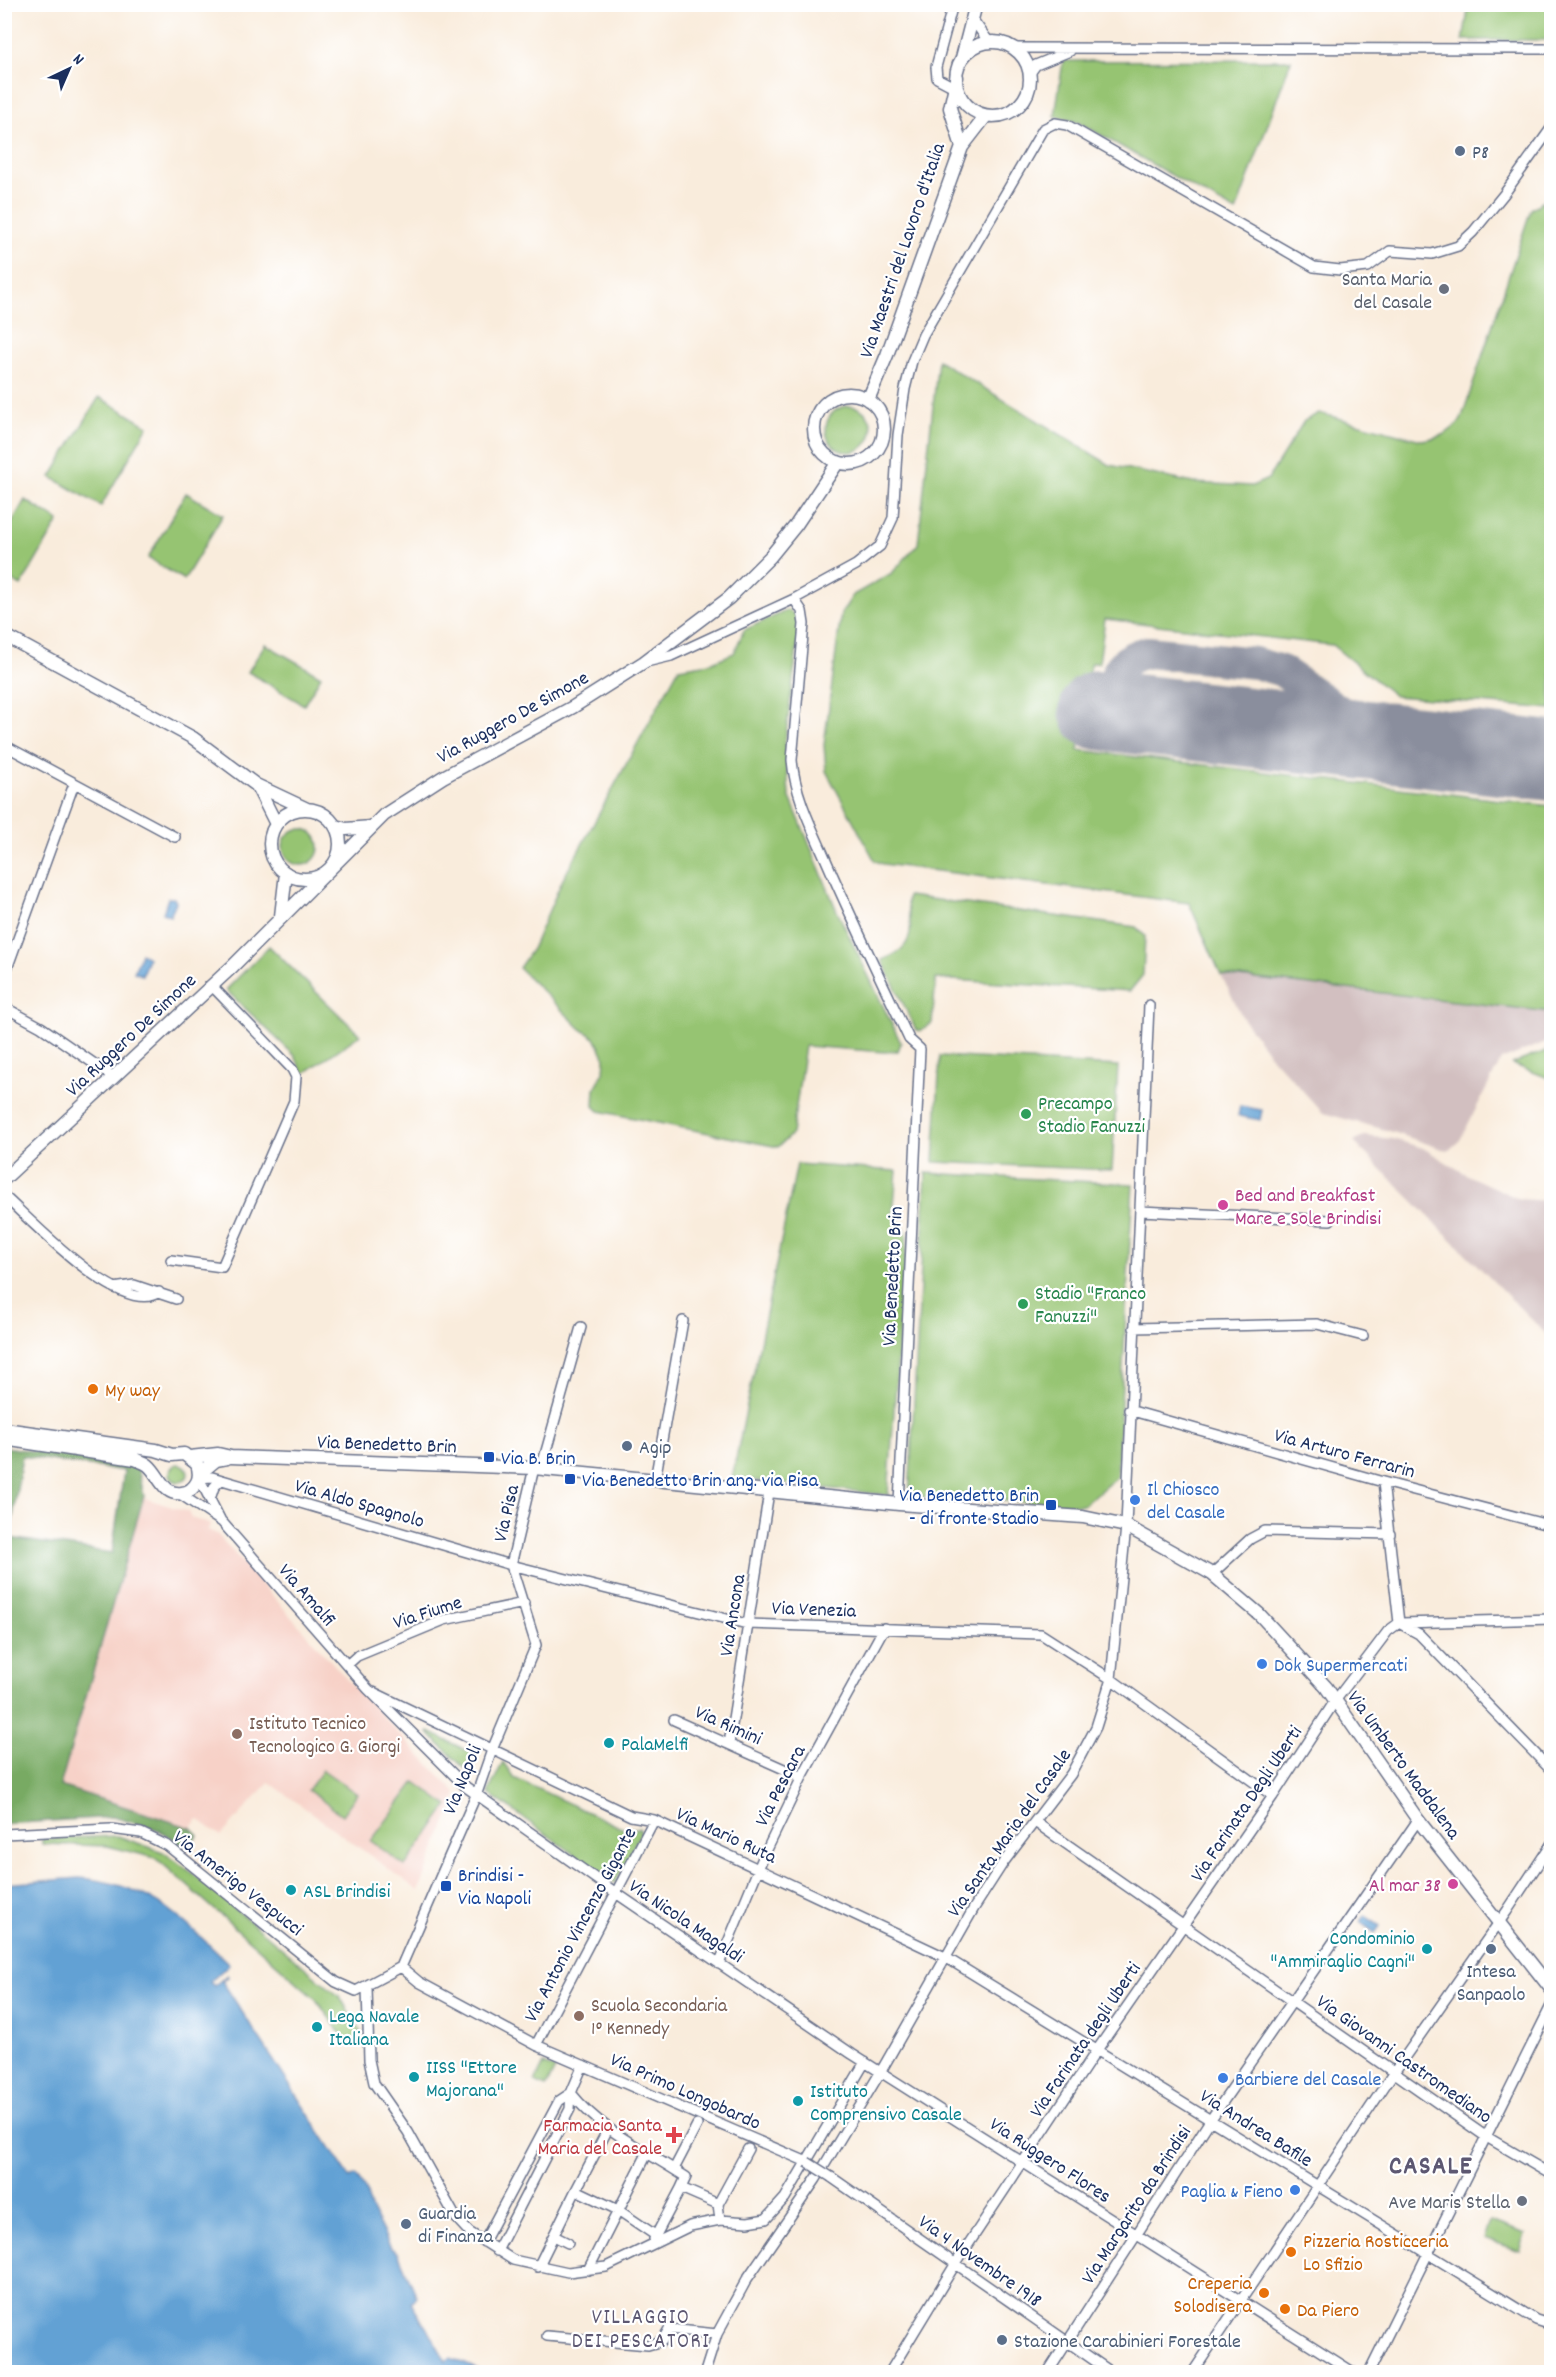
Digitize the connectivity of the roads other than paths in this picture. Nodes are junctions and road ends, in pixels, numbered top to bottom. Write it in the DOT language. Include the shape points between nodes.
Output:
graph roads {
  1 [pos="953,4"];
  2 [pos="976,4"];
  3 [pos="973,20"];
  4 [pos="989,42"];
  5 [pos="1015,48"];
  6 [pos="1078,48"];
  7 [pos="1551,49"];
  8 [pos="961,61"];
  9 [pos="1030,73"];
  10 [pos="955,82"];
  11 [pos="986,116"];
  12 [pos="1551,127"];
  13 [pos="962,147"];
  14 [pos="868,400"];
  15 [pos="838,462"];
  16 [pos="794,599"];
  17 [pos="4,634"];
  18 [pos="644,662"];
  19 [pos="4,745"];
  20 [pos="74,784"];
  21 [pos="256,785"];
  22 [pos="308,809"];
  23 [pos="276,824"];
  24 [pos="334,826"];
  25 [pos="371,827"];
  26 [pos="175,837"];
  27 [pos="331,867"];
  28 [pos="286,873"];
  29 [pos="281,916"];
  30 [pos="4,976"];
  31 [pos="211,985"];
  32 [pos="1149,1005"];
  33 [pos="4,1007"];
  34 [pos="112,1076"];
  35 [pos="4,1179"];
  36 [pos="4,1196"];
  37 [pos="1140,1211"];
  38 [pos="1330,1220"];
  39 [pos="171,1260"];
  40 [pos="176,1299"];
  41 [pos="683,1321"];
  42 [pos="581,1327"];
  43 [pos="1134,1328"];
  44 [pos="1363,1336"];
  45 [pos="1129,1410"];
  46 [pos="4,1429"];
  47 [pos="4,1439"];
  48 [pos="172,1455"];
  49 [pos="190,1457"];
  50 [pos="231,1457"];
  51 [pos="538,1468"];
  52 [pos="159,1476"];
  53 [pos="199,1476"];
  54 [pos="221,1480"];
  55 [pos="655,1480"];
  56 [pos="1383,1482"];
  57 [pos="769,1492"];
  58 [pos="180,1494"];
  59 [pos="210,1499"];
  60 [pos="899,1504"];
  61 [pos="222,1522"];
  62 [pos="1126,1526"];
  63 [pos="1551,1526"];
  64 [pos="1390,1534"];
  65 [pos="511,1565"];
  66 [pos="1212,1574"];
  67 [pos="524,1603"];
  68 [pos="1551,1619"];
  69 [pos="1399,1623"];
  70 [pos="747,1624"];
  71 [pos="884,1628"];
  72 [pos="347,1665"];
  73 [pos="1111,1679"];
  74 [pos="368,1689"];
  75 [pos="1335,1701"];
  76 [pos="674,1720"];
  77 [pos="729,1744"];
  78 [pos="492,1750"];
  79 [pos="1550,1767"];
  80 [pos="802,1777"];
  81 [pos="477,1793"];
  82 [pos="1274,1796"];
  83 [pos="654,1820"];
  84 [pos="1418,1820"];
  85 [pos="1035,1822"];
  86 [pos="4,1834"];
  87 [pos="1551,1843"];
  88 [pos="760,1870"];
  89 [pos="616,1893"];
  90 [pos="1500,1923"];
  91 [pos="1184,1925"];
  92 [pos="945,1958"];
  93 [pos="719,1964"];
  94 [pos="401,1967"];
  95 [pos="367,1987"];
  96 [pos="1551,1990"];
  97 [pos="1292,2001"];
  98 [pos="1551,2004"];
  99 [pos="536,2045"];
  100 [pos="1097,2050"];
  101 [pos="865,2062"];
  102 [pos="583,2065"];
  103 [pos="1394,2072"];
  104 [pos="880,2073"];
  105 [pos="571,2093"];
  106 [pos="1211,2119"];
  107 [pos="697,2125"];
  108 [pos="608,2129"];
  109 [pos="1485,2136"];
  110 [pos="747,2149"];
  111 [pos="648,2152"];
  112 [pos="1023,2161"];
  113 [pos="807,2162"];
  114 [pos="674,2169"];
  115 [pos="1551,2175"];
  116 [pos="831,2177"];
  117 [pos="1318,2186"];
  118 [pos="681,2188"];
  119 [pos="576,2190"];
  120 [pos="718,2204"];
  121 [pos="618,2210"];
  122 [pos="720,2220"];
  123 [pos="1136,2234"];
  124 [pos="554,2236"];
  125 [pos="654,2238"];
  126 [pos="484,2242"];
  127 [pos="568,2243"];
  128 [pos="496,2251"];
  129 [pos="1428,2251"];
  130 [pos="956,2263"];
  131 [pos="538,2267"];
  132 [pos="588,2270"];
  133 [pos="1241,2299"];
  134 [pos="1551,2325"];
  135 [pos="717,2334"];
  136 [pos="547,2336"];
  137 [pos="1067,2343"];
  138 [pos="894,2371"];
  139 [pos="705,2373"];
  140 [pos="1048,2373"];
  141 [pos="1111,2373"];
  142 [pos="1193,2373"];
  143 [pos="1353,2373"];
  144 [pos="1369,2373"];
  1 -- 10 [label="street" via="936,67 937,78"];
  2 -- 3 [label="street"];
  3 -- 4 [label="street"];
  3 -- 8 [label="street"];
  4 -- 5 [label="street"];
  4 -- 8 [label="street" via="969,51"];
  5 -- 6 [label="street"];
  5 -- 9 [label="street"];
  6 -- 7 [label="street"];
  6 -- 9 [label="street" via="1048,59"];
  8 -- 10 [label="street"];
  9 -- 11 [label="street" via="1028,92 1022,102 1002,115"];
  10 -- 11 [label="street" via="968,106"];
  10 -- 13 [label="street, Via Maestri del Lavoro d'Italia" via="950,108"];
  11 -- 13 [label="street"];
  12 -- 16 [label="street" via="1504,194 1458,246 1432,254 1390,251 1368,267 1340,270 1314,267 1067,125 1055,123 1043,129 912,361 898,435 893,518 888,534 871,554"];
  13 -- 14 [label="street, Via Maestri del Lavoro d'Italia"];
  14 -- 15 [label="street" via="883,421 881,443 866,459"];
  14 -- 15 [label="street" via="841,394 831,398 816,414 814,436 818,446"];
  15 -- 18 [label="street" via="770,557 729,598"];
  16 -- 18 [label="street" via="671,656"];
  16 -- 60 [label="street, Via Benedetto Brin" via="804,624 792,760 794,776 804,810 840,893 909,1039 921,1049"];
  17 -- 21 [label="street" via="193,738"];
  18 -- 25 [label="street, Via Ruggero De Simone" via="434,782"];
  19 -- 20 [label="street"];
  20 -- 26 [label="street"];
  20 -- 30 [label="street"];
  21 -- 22 [label="street"];
  21 -- 23 [label="street"];
  22 -- 23 [label="street" via="286,814"];
  22 -- 24 [label="street"];
  23 -- 28 [label="street" via="270,852"];
  24 -- 25 [label="street"];
  24 -- 27 [label="street" via="340,847"];
  25 -- 27 [label="street, Via Ruggero De Simone"];
  27 -- 28 [label="street, Via Ruggero De Simone" via="313,878"];
  27 -- 29 [label="street, Via Ruggero De Simone"];
  28 -- 29 [label="street"];
  29 -- 31 [label="street, Via Ruggero De Simone"];
  31 -- 34 [label="street, Via Ruggero De Simone"];
  31 -- 39 [label="street" via="292,1069 297,1085 294,1101 222,1267"];
  32 -- 37 [label="street, Via Santa Maria del Casale"];
  33 -- 34 [label="street" via="41,1027"];
  34 -- 35 [label="street, Via Ruggero De Simone"];
  36 -- 40 [label="street" via="83,1268 114,1288 134,1285"];
  37 -- 38 [label="street"];
  37 -- 43 [label="street, Via Santa Maria del Casale"];
  41 -- 55 [label="street"];
  42 -- 51 [label="street"];
  43 -- 44 [label="street" via="1317,1324"];
  43 -- 45 [label="street, Via Santa Maria del Casale"];
  45 -- 56 [label="street, Via Arturo Ferrarin"];
  45 -- 62 [label="street, Via Santa Maria del Casale"];
  46 -- 48 [label="street, Via Benedetto Brin"];
  47 -- 52 [label="street" via="135,1459"];
  48 -- 49 [label="street, Via Benedetto Brin"];
  48 -- 52 [label="street" via="160,1466"];
  49 -- 50 [label="street, Via Benedetto Brin"];
  49 -- 53 [label="street" via="197,1464"];
  50 -- 51 [label="street, Via Benedetto Brin"];
  50 -- 53 [label="street, Via Benedetto Brin" via="216,1460"];
  51 -- 55 [label="street, Via Benedetto Brin"];
  51 -- 65 [label="street, Via Pisa"];
  52 -- 58 [label="street" via="166,1489"];
  53 -- 54 [label="street, Via Aldo Spagnolo"];
  53 -- 58 [label="street, Via Benedetto Brin" via="192,1489"];
  53 -- 59 [label="street, Via Amalfi"];
  54 -- 59 [label="street"];
  54 -- 65 [label="street, Via Aldo Spagnolo"];
  55 -- 57 [label="street, Via Benedetto Brin"];
  56 -- 63 [label="street, Via Arturo Ferrarin"];
  56 -- 64 [label="street"];
  57 -- 60 [label="street, Via Benedetto Brin"];
  57 -- 70 [label="street, Via Ancona"];
  58 -- 61 [label="street, Via Amalfi"];
  59 -- 61 [label="street, Via Amalfi"];
  60 -- 62 [label="street, Via Benedetto Brin" via="1083,1517"];
  61 -- 72 [label="street, Via Amalfi"];
  62 -- 66 [label="street, Via Benedetto Brin"];
  62 -- 73 [label="street, Via Santa Maria del Casale"];
  64 -- 66 [label="street" via="1265,1531 1250,1539"];
  64 -- 69 [label="street"];
  65 -- 67 [label="street, Via Napoli"];
  65 -- 70 [label="street, Via Venezia"];
  66 -- 75 [label="street, Via Umberto Maddalena" via="1259,1614"];
  67 -- 72 [label="street, Via Fiume" via="444,1620 357,1656"];
  67 -- 78 [label="street, Via Napoli" via="536,1645"];
  68 -- 69 [label="street"];
  69 -- 75 [label="street, Via Farinata Degli Uberti" via="1388,1631"];
  69 -- 79 [label="street" via="1419,1634"];
  70 -- 71 [label="street, Via Venezia"];
  70 -- 77 [label="street, Via Ancona"];
  71 -- 73 [label="street, Via Venezia" via="1041,1634"];
  71 -- 80 [label="street, Via Pescara"];
  72 -- 74 [label="street, Via Amalfi"];
  73 -- 82 [label="street, Via Venezia"];
  73 -- 85 [label="street, Via Santa Maria del Casale" via="1085,1752"];
  74 -- 78 [label="street, Via Amalfi"];
  74 -- 81 [label="street, Via Amalfi" via="424,1748"];
  75 -- 82 [label="street, Via Farinata Degli Uberti"];
  75 -- 84 [label="street, Via Umberto Maddalena"];
  76 -- 77 [label="street, Via Rimini"];
  77 -- 80 [label="street, Via Rimini"];
  78 -- 81 [label="street, Via Napoli"];
  78 -- 83 [label="street, Via Mario Ruta" via="631,1816"];
  80 -- 88 [label="street, Via Pescara"];
  81 -- 89 [label="street, Via Nicola Magaldi"];
  81 -- 94 [label="street, Via Napoli"];
  82 -- 91 [label="street, Via Farinata Degli Uberti"];
  83 -- 88 [label="street, Via Mario Ruta"];
  83 -- 89 [label="street, Via Antonio Vincenzo Gigante"];
  84 -- 90 [label="street, Via Umberto Maddalena"];
  84 -- 97 [label="street, Via Margarito da Brindisi"];
  85 -- 91 [label="street, Via Giovanni Castromediano"];
  85 -- 92 [label="street, Via Santa Maria del Casale" via="1003,1863"];
  86 -- 95 [label="street, Via Amerigo Vespucci" via="111,1829 141,1833 168,1846 336,1982 356,1991"];
  87 -- 90 [label="street"];
  88 -- 92 [label="street, Via Mario Ruta"];
  88 -- 93 [label="street, Via Pescara"];
  89 -- 93 [label="street, Via Nicola Magaldi"];
  89 -- 99 [label="street, Via Antonio Vincenzo Gigante"];
  90 -- 96 [label="street, Via Umberto Maddalena"];
  90 -- 103 [label="street"];
  91 -- 97 [label="street, Via Giovanni Castromediano"];
  91 -- 100 [label="street, Via Farinata degli Uberti"];
  92 -- 100 [label="street, Via Andrea Bafile"];
  92 -- 104 [label="street, Via Santa Maria del Casale"];
  93 -- 101 [label="street, Via Nicola Magaldi"];
  94 -- 95 [label="street"];
  94 -- 99 [label="street, Via Primo Longobardo" via="419,1982"];
  95 -- 126 [label="street" via="369,2060 374,2083 408,2132 456,2218"];
  97 -- 103 [label="street, Via Giovanni Castromediano"];
  97 -- 106 [label="street, Via Margarito da Brindisi"];
  98 -- 109 [label="street"];
  99 -- 102 [label="street, Via Primo Longobardo"];
  100 -- 106 [label="street, Via Andrea Bafile"];
  100 -- 112 [label="street, Via Farinata degli Uberti"];
  101 -- 104 [label="street, Via Nicola Magaldi"];
  101 -- 113 [label="street"];
  102 -- 105 [label="street"];
  102 -- 113 [label="street, Via Primo Longobardo"];
  103 -- 109 [label="street, Via Giovanni Castromediano"];
  103 -- 117 [label="street"];
  104 -- 112 [label="street, Via Ruggero Flores"];
  104 -- 135 [label="street, Via Santa Maria del Casale" via="816,2179 747,2279"];
  105 -- 108 [label="street"];
  105 -- 126 [label="street" via="559,2101"];
  105 -- 128 [label="street" via="570,2109"];
  106 -- 117 [label="street, Via Andrea Bafile"];
  106 -- 123 [label="street, Via Margarito da Brindisi"];
  107 -- 114 [label="street"];
  108 -- 111 [label="street"];
  108 -- 119 [label="street"];
  109 -- 115 [label="street, Via Giovanni Castromediano"];
  109 -- 129 [label="street"];
  110 -- 120 [label="street"];
  111 -- 114 [label="street"];
  111 -- 121 [label="street"];
  112 -- 123 [label="street, Via Ruggero Flores"];
  112 -- 130 [label="street, Via Farinata degli Uberti"];
  113 -- 116 [label="street, Via Primo Longobardo, bridge"];
  113 -- 122 [label="street" via="785,2198 766,2219"];
  114 -- 118 [label="street" via="686,2177"];
  116 -- 130 [label="street, Via 4 Novembre 1918"];
  117 -- 129 [label="street, Via Andrea Bafile"];
  117 -- 133 [label="street"];
  118 -- 120 [label="street"];
  118 -- 125 [label="street"];
  119 -- 121 [label="street"];
  119 -- 124 [label="street"];
  120 -- 122 [label="street"];
  121 -- 125 [label="street"];
  121 -- 132 [label="street"];
  122 -- 125 [label="street"];
  123 -- 133 [label="street, Via Ruggero Flores"];
  123 -- 137 [label="street, Via Margarito da Brindisi"];
  124 -- 127 [label="street"];
  124 -- 131 [label="street"];
  125 -- 132 [label="street" via="606,2267"];
  126 -- 128 [label="street"];
  128 -- 131 [label="street"];
  129 -- 134 [label="street, Via Andrea Bafile" via="1536,2320"];
  129 -- 144 [label="street"];
  130 -- 137 [label="street, Via 4 Novembre 1918"];
  130 -- 138 [label="street"];
  131 -- 132 [label="street" via="568,2272"];
  133 -- 142 [label="street"];
  133 -- 143 [label="street, Via Ruggero Flores"];
  135 -- 136 [label="street" via="669,2329 662,2341 648,2345"];
  135 -- 139 [label="street, Via Santa Maria del Casale"];
  137 -- 140 [label="street, Via Margarito da Brindisi"];
  137 -- 141 [label="street, Via 4 Novembre 1918"];
}
